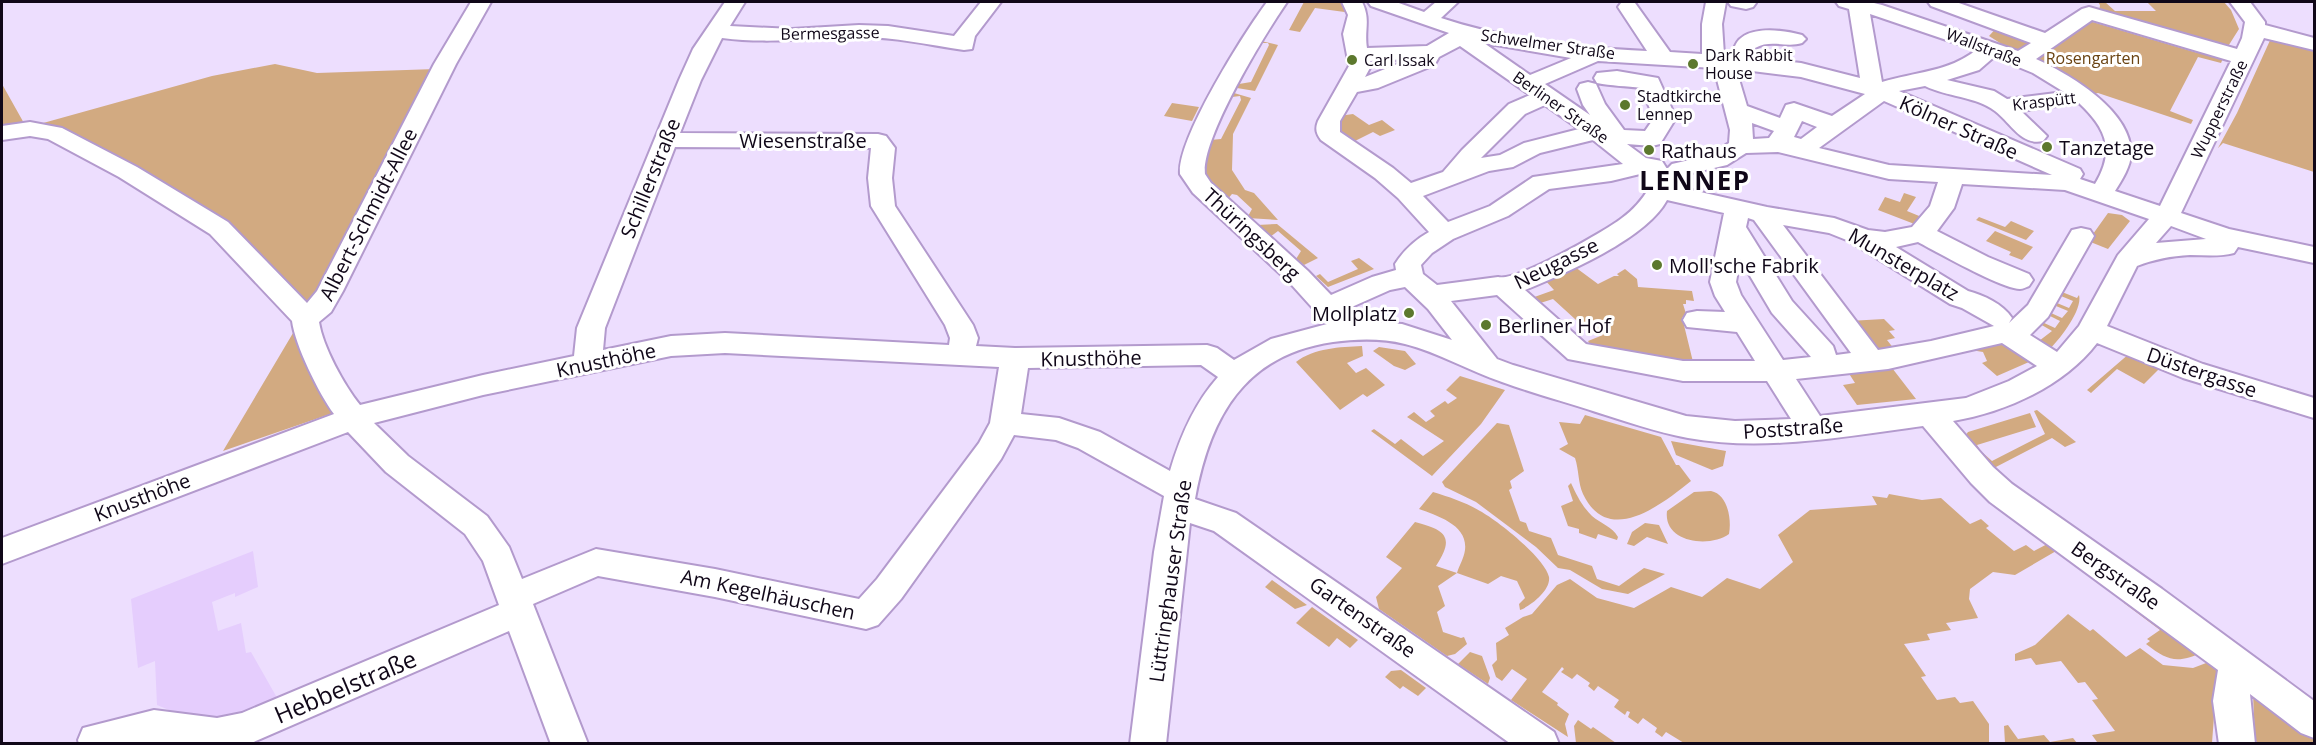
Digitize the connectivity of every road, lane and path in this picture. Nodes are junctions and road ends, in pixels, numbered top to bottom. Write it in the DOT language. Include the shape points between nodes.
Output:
graph roads {
  1 [pos="481,2"];
  2 [pos="735,2"];
  3 [pos="991,2"];
  4 [pos="1277,2"];
  5 [pos="1352,2"];
  6 [pos="1378,2"];
  7 [pos="1448,2"];
  8 [pos="1716,2"];
  9 [pos="1938,2"];
  10 [pos="1626,3"];
  11 [pos="1852,3"];
  12 [pos="2252,11"];
  13 [pos="1445,28"];
  14 [pos="716,29"];
  15 [pos="1795,39"];
  16 [pos="2047,41"];
  17 [pos="2314,44"];
  18 [pos="1991,49"];
  19 [pos="1431,53"];
  20 [pos="1593,54"];
  21 [pos="1359,55"];
  22 [pos="2244,58"];
  23 [pos="2020,60"];
  24 [pos="1727,62"];
  25 [pos="1655,69"];
  26 [pos="1802,70"];
  27 [pos="1928,79"];
  28 [pos="1350,86"];
  29 [pos="1538,89"];
  30 [pos="1878,90"];
  31 [pos="2084,96"];
  32 [pos="2003,106"];
  33 [pos="1834,126"];
  34 [pos="1787,128"];
  35 [pos="1740,129"];
  36 [pos="2,133"];
  37 [pos="1606,136"];
  38 [pos="666,140"];
  39 [pos="2036,144"];
  40 [pos="1510,159"];
  41 [pos="1477,160"];
  42 [pos="1641,166"];
  43 [pos="1680,170"];
  44 [pos="1952,176"];
  45 [pos="1542,182"];
  46 [pos="2105,187"];
  47 [pos="1662,191"];
  48 [pos="1407,193"];
  49 [pos="1767,214"];
  50 [pos="2165,217"];
  51 [pos="1736,218"];
  52 [pos="1443,233"];
  53 [pos="1921,233"];
  54 [pos="1858,235"];
  55 [pos="2081,236"];
  56 [pos="2224,247"];
  57 [pos="2272,249"];
  58 [pos="2314,255"];
  59 [pos="2127,261"];
  60 [pos="1410,277"];
  61 [pos="2027,283"];
  62 [pos="1506,288"];
  63 [pos="1431,295"];
  64 [pos="1971,301"];
  65 [pos="1328,307"];
  66 [pos="305,320"];
  67 [pos="1697,320"];
  68 [pos="1744,323"];
  69 [pos="2003,326"];
  70 [pos="1347,329"];
  71 [pos="2091,330"];
  72 [pos="1823,353"];
  73 [pos="960,356"];
  74 [pos="1015,358"];
  75 [pos="1870,361"];
  76 [pos="587,364"];
  77 [pos="2058,366"];
  78 [pos="1487,367"];
  79 [pos="1776,371"];
  80 [pos="1235,375"];
  81 [pos="2314,408"];
  82 [pos="1930,414"];
  83 [pos="354,419"];
  84 [pos="1005,423"];
  85 [pos="1812,428"];
  86 [pos="1178,500"];
  87 [pos="2,551"];
  88 [pos="515,605"];
  89 [pos="2237,664"];
  90 [pos="2314,722"];
  91 [pos="96,740"];
  92 [pos="570,744"];
  93 [pos="1148,744"];
  94 [pos="1541,744"];
  95 [pos="2237,744"];
  1 -- 66 [label="street, Albert-Schmidt-Allee" via="445,64 342,270 321,306"];
  2 -- 14 [label="street, Schillerstraße"];
  3 -- 14 [label="street, Bermesgasse" via="965,35 964,44 888,32 792,35"];
  4 -- 65 [label="street, Thüringsberg" via="1256,32 1205,130 1192,172 1202,188"];
  5 -- 21 [label="street" via="1358,15 1353,34"];
  6 -- 13 [label="street, Schwelmer Straße"];
  7 -- 13 [label="street"];
  8 -- 24 [label="street" via="1712,24"];
  9 -- 16 [label="street"];
  10 -- 25 [label="street"];
  11 -- 18 [label="street, Wallstraße"];
  11 -- 30 [label="street"];
  12 -- 17 [label="street"];
  12 -- 22 [label="street, Wupperstraße"];
  13 -- 19 [label="street"];
  13 -- 20 [label="street, Schwelmer Straße"];
  13 -- 29 [label="street, Berliner Straße"];
  14 -- 38 [label="street, Schillerstraße"];
  15 -- 24 [label="street" via="1768,35 1754,38"];
  16 -- 22 [label="street" via="2089,13"];
  16 -- 23 [label="street"];
  18 -- 23 [label="street, Wallstraße"];
  18 -- 27 [label="street" via="1971,65"];
  19 -- 21 [label="street"];
  19 -- 28 [label="street" via="1402,71"];
  20 -- 25 [label="street, Schwelmer Straße"];
  20 -- 29 [label="street"];
  21 -- 28 [label="street" via="1360,66"];
  22 -- 50 [label="street, Wupperstraße"];
  23 -- 31 [label="street, Wallstraße" via="2050,73"];
  24 -- 25 [label="street, Schwelmer Straße"];
  24 -- 26 [label="street, Kölner Straße"];
  24 -- 35 [label="street"];
  25 -- 37 [label="street" via="1638,82 1625,77 1596,83 1594,105"];
  25 -- 37 [label="street" via="1665,118 1652,139"];
  26 -- 30 [label="street, Kölner Straße"];
  26 -- 34 [label="street"];
  27 -- 30 [label="street"];
  27 -- 32 [label="street, Kraspütt" via="1986,96"];
  28 -- 48 [label="street" via="1329,121 1329,135"];
  29 -- 37 [label="street, Berliner Straße"];
  29 -- 41 [label="street" via="1496,127"];
  30 -- 33 [label="street"];
  30 -- 39 [label="street, Kölner Straße"];
  31 -- 32 [label="street, Kraspütt"];
  31 -- 46 [label="street, Wallstraße" via="2101,113 2119,150 2118,166"];
  32 -- 39 [label="street, Kraspütt"];
  33 -- 34 [label="street"];
  33 -- 34 [label="street" via="1804,148 1779,140"];
  34 -- 35 [label="street"];
  34 -- 35 [label="street"];
  34 -- 44 [label="street, Kölner Straße" via="1870,169"];
  35 -- 43 [label="street" via="1719,160"];
  36 -- 66 [label="street" via="30,129 54,134 129,172 206,218"];
  37 -- 40 [label="street" via="1532,148"];
  37 -- 42 [label="street, Berliner Straße"];
  38 -- 73 [label="street, Wiesenstraße" via="878,141 883,148 883,206 959,325 964,338"];
  38 -- 76 [label="street, Schillerstraße" via="591,328"];
  39 -- 46 [label="street, Kölner Straße"];
  40 -- 41 [label="street"];
  40 -- 45 [label="street"];
  41 -- 48 [label="street" via="1452,177"];
  42 -- 43 [label="street"];
  42 -- 45 [label="street" via="1611,174"];
  42 -- 47 [label="street, Berliner Straße" via="1659,174"];
  43 -- 47 [label="street, Neugasse"];
  44 -- 50 [label="street, Kölner Straße" via="2068,183"];
  44 -- 53 [label="street" via="1942,208"];
  45 -- 52 [label="street" via="1499,211"];
  46 -- 50 [label="street, Kölner Straße"];
  47 -- 51 [label="street, Munsterplatz"];
  47 -- 62 [label="street, Neugasse" via="1640,218 1564,264"];
  48 -- 52 [label="street"];
  49 -- 51 [label="street, Munsterplatz"];
  49 -- 54 [label="street, Munsterplatz" via="1834,226"];
  49 -- 75 [label="street" via="1767,222"];
  50 -- 56 [label="street, Kölner Straße"];
  50 -- 57 [label="street, Kölner Straße"];
  50 -- 59 [label="street, Poststraße"];
  51 -- 68 [label="street" via="1723,282"];
  51 -- 72 [label="street" via="1778,301"];
  52 -- 60 [label="street" via="1408,264"];
  53 -- 54 [label="street" via="1880,242"];
  53 -- 61 [label="street"];
  54 -- 64 [label="street, Munsterplatz" via="1959,298"];
  55 -- 61 [label="street" via="2066,258"];
  56 -- 57 [label="street, Kölner Straße"];
  56 -- 59 [label="street" via="2150,250"];
  57 -- 58 [label="street, Kölner Straße"];
  59 -- 71 [label="street, Poststraße"];
  60 -- 63 [label="street"];
  60 -- 65 [label="street" via="1392,280"];
  61 -- 64 [label="street, Munsterplatz" via="1984,282"];
  61 -- 69 [label="street" via="2038,312 2018,330"];
  62 -- 63 [label="street, Neugasse"];
  62 -- 79 [label="street" via="1578,352 1683,370"];
  63 -- 78 [label="street"];
  64 -- 69 [label="street"];
  65 -- 70 [label="street, Thüringsberg"];
  66 -- 83 [label="street, Albert-Schmidt-Allee" via="315,351"];
  67 -- 68 [label="street"];
  68 -- 79 [label="street"];
  69 -- 75 [label="street" via="1931,351"];
  69 -- 77 [label="street"];
  70 -- 78 [label="street, Poststraße" via="1415,337"];
  70 -- 80 [label="street, Lüttringhauser Straße" via="1278,347 1251,361"];
  71 -- 77 [label="street, Poststraße"];
  71 -- 81 [label="street, Düstergasse" via="2193,371"];
  73 -- 74 [label="street, Knusthöhe"];
  73 -- 76 [label="street, Knusthöhe" via="709,343"];
  74 -- 80 [label="street, Knusthöhe" via="1207,356"];
  74 -- 84 [label="street"];
  75 -- 79 [label="street"];
  76 -- 83 [label="street, Knusthöhe" via="424,397"];
  77 -- 82 [label="street, Poststraße" via="1993,399"];
  78 -- 85 [label="street, Poststraße" via="1695,429 1743,433"];
  79 -- 85 [label="street"];
  80 -- 86 [label="street, Lüttringhauser Straße" via="1207,417"];
  82 -- 85 [label="street, Poststraße"];
  82 -- 89 [label="street, Bergstraße" via="2001,493"];
  83 -- 87 [label="street, Knusthöhe"];
  83 -- 88 [label="street, Albert-Schmidt-Allee" via="397,464 476,525 497,555"];
  84 -- 86 [label="street, Gartenstraße" via="1059,429 1089,440"];
  84 -- 88 [label="street, Am Kegelhäuschen" via="990,452 866,615 596,562"];
  86 -- 93 [label="street, Lüttringhauser Straße"];
  86 -- 94 [label="street, Gartenstraße" via="1225,522"];
  88 -- 91 [label="street, Hebbelstraße" via="244,729 217,734 154,726"];
  88 -- 92 [label="street, Albert-Schmidt-Allee"];
  89 -- 90 [label="street, Bergstraße"];
  89 -- 95 [label="street" via="2231,701"];
}
